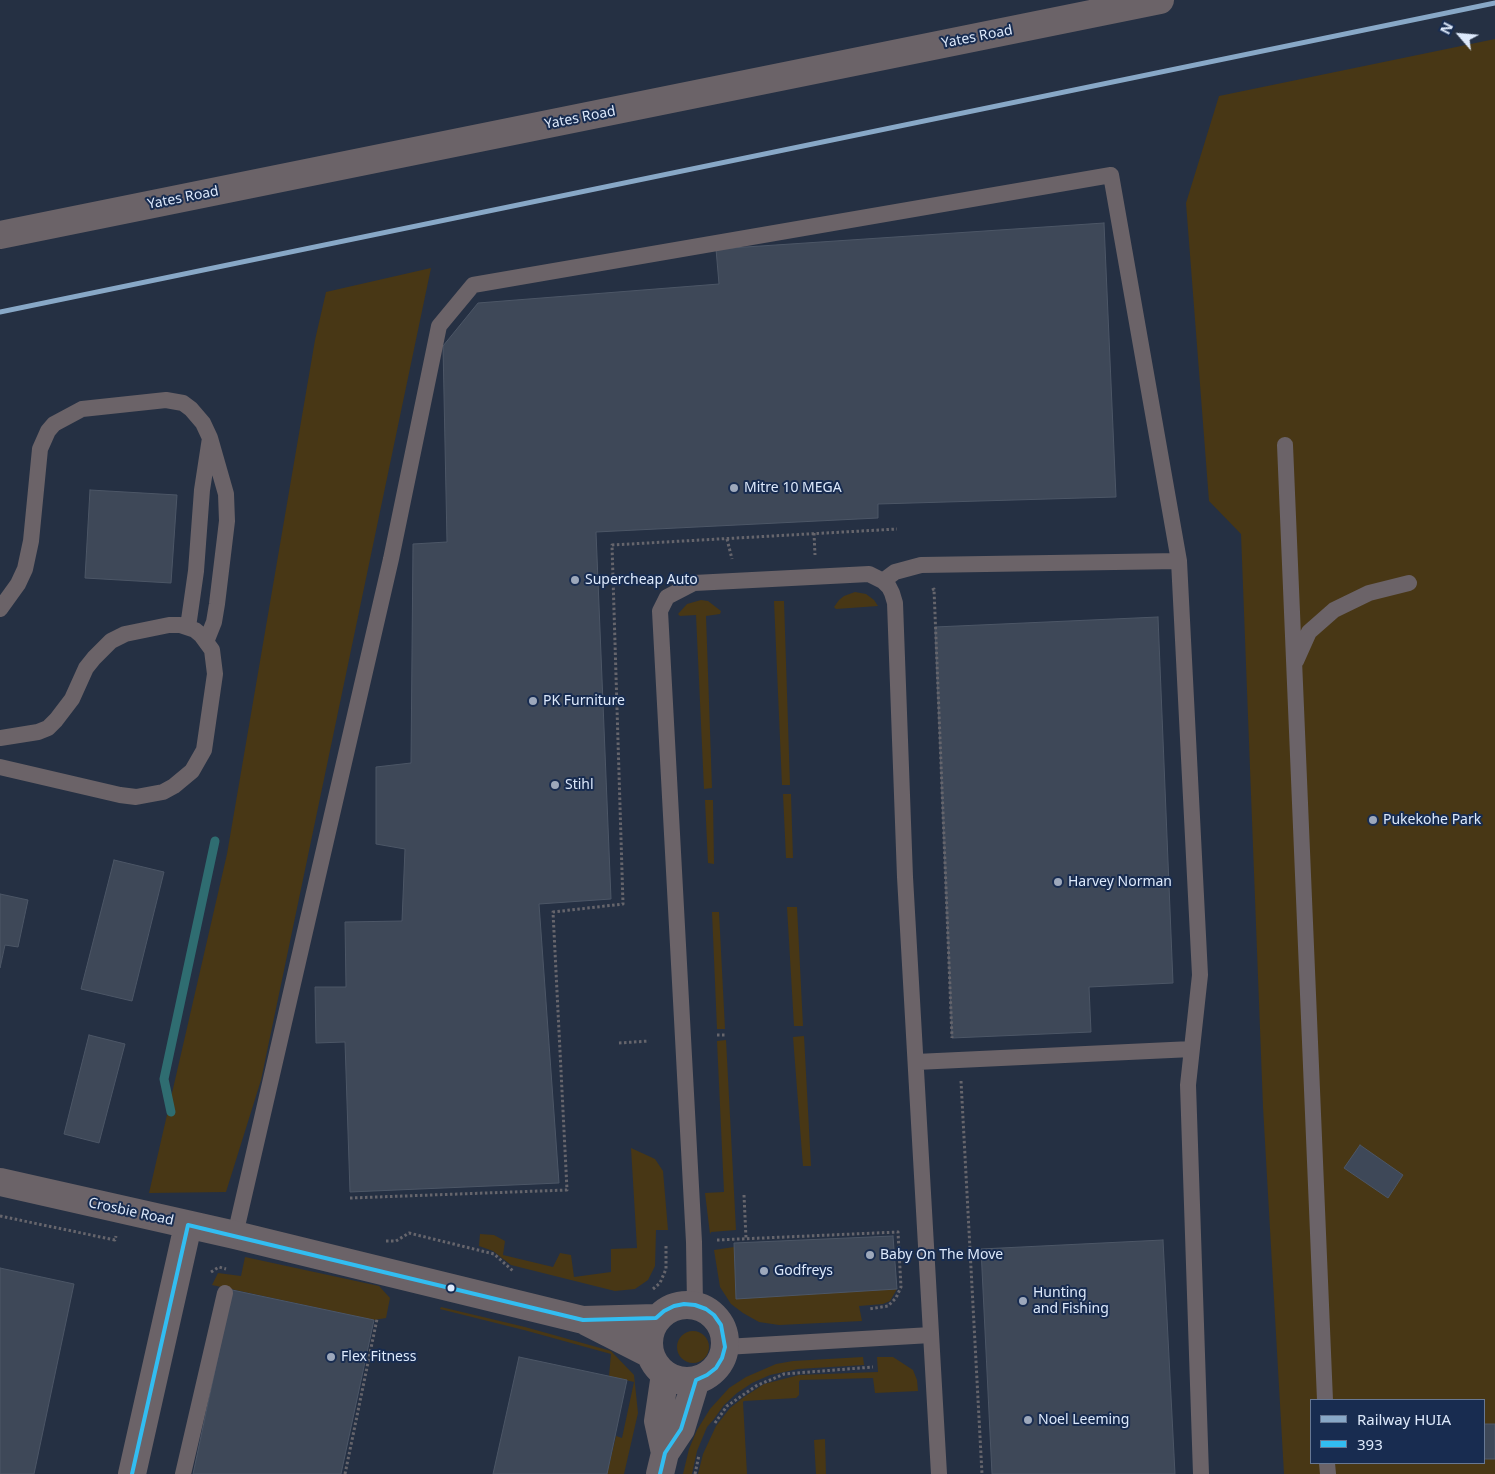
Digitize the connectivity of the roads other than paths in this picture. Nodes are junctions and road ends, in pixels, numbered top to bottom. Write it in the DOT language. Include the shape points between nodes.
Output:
graph roads {
  1 [pos="1160,0"];
  2 [pos="0,235"];
  3 [pos="210,438"];
  4 [pos="1285,445"];
  5 [pos="1179,561"];
  6 [pos="883,581"];
  7 [pos="1409,583"];
  8 [pos="0,609"];
  9 [pos="188,627"];
  10 [pos="206,642"];
  11 [pos="1294,664"];
  12 [pos="0,738"];
  13 [pos="0,767"];
  14 [pos="1192,1049"];
  15 [pos="916,1062"];
  16 [pos="0,1182"];
  17 [pos="188,1224"];
  18 [pos="235,1235"];
  19 [pos="225,1293"];
  20 [pos="695,1305"];
  21 [pos="656,1318"];
  22 [pos="583,1320"];
  23 [pos="931,1335"];
  24 [pos="725,1347"];
  25 [pos="657,1364"];
  26 [pos="696,1380"];
  27 [pos="1325,1399"];
  28 [pos="662,1464"];
  29 [pos="132,1474"];
  30 [pos="183,1474"];
  31 [pos="939,1474"];
  32 [pos="1202,1474"];
  1 -- 2 [label="street, Yates Road"];
  3 -- 8 [label="lane" via="191,409 183,403 166,400 82,409 54,424 40,450 25,569"];
  3 -- 9 [label="lane"];
  3 -- 10 [label="lane" via="226,494 227,520 214,622"];
  4 -- 11 [label="lane"];
  5 -- 6 [label="lane" via="921,565 895,572"];
  5 -- 14 [label="lane" via="1200,975"];
  5 -- 18 [label="lane" via="1111,175 473,285 440,326 389,569"];
  6 -- 15 [label="lane" via="892,592 895,603 905,877"];
  6 -- 20 [label="lane" via="870,574 860,574 694,583 667,597 660,611"];
  7 -- 11 [label="lane" via="1369,593 1334,610 1309,632"];
  9 -- 10 [label="lane"];
  9 -- 12 [label="lane" via="169,625 125,634 111,641 86,668 72,698 48,728"];
  10 -- 13 [label="lane" via="212,650 216,674 204,750 192,771 174,786 163,792 136,797"];
  11 -- 27 [label="lane"];
  14 -- 15 [label="lane"];
  14 -- 32 [label="lane" via="1188,1085"];
  15 -- 23 [label="lane"];
  16 -- 17 [label="street, Crosbie Road"];
  17 -- 18 [label="street, Crosbie Road"];
  17 -- 29 [label="street"];
  18 -- 22 [label="street, Crosbie Road"];
  19 -- 30 [label="lane"];
  20 -- 21 [label="street" via="674,1306"];
  20 -- 24 [label="street" via="706,1309 721,1325"];
  21 -- 22 [label="street, Crosbie Road"];
  21 -- 25 [label="street" via="648,1341"];
  22 -- 25 [label="street, Crosbie Road"];
  23 -- 24 [label="lane"];
  23 -- 31 [label="lane"];
  24 -- 26 [label="street" via="716,1368"];
  25 -- 26 [label="street" via="674,1380"];
  25 -- 28 [label="street"];
  26 -- 28 [label="street" via="681,1429"];
}
